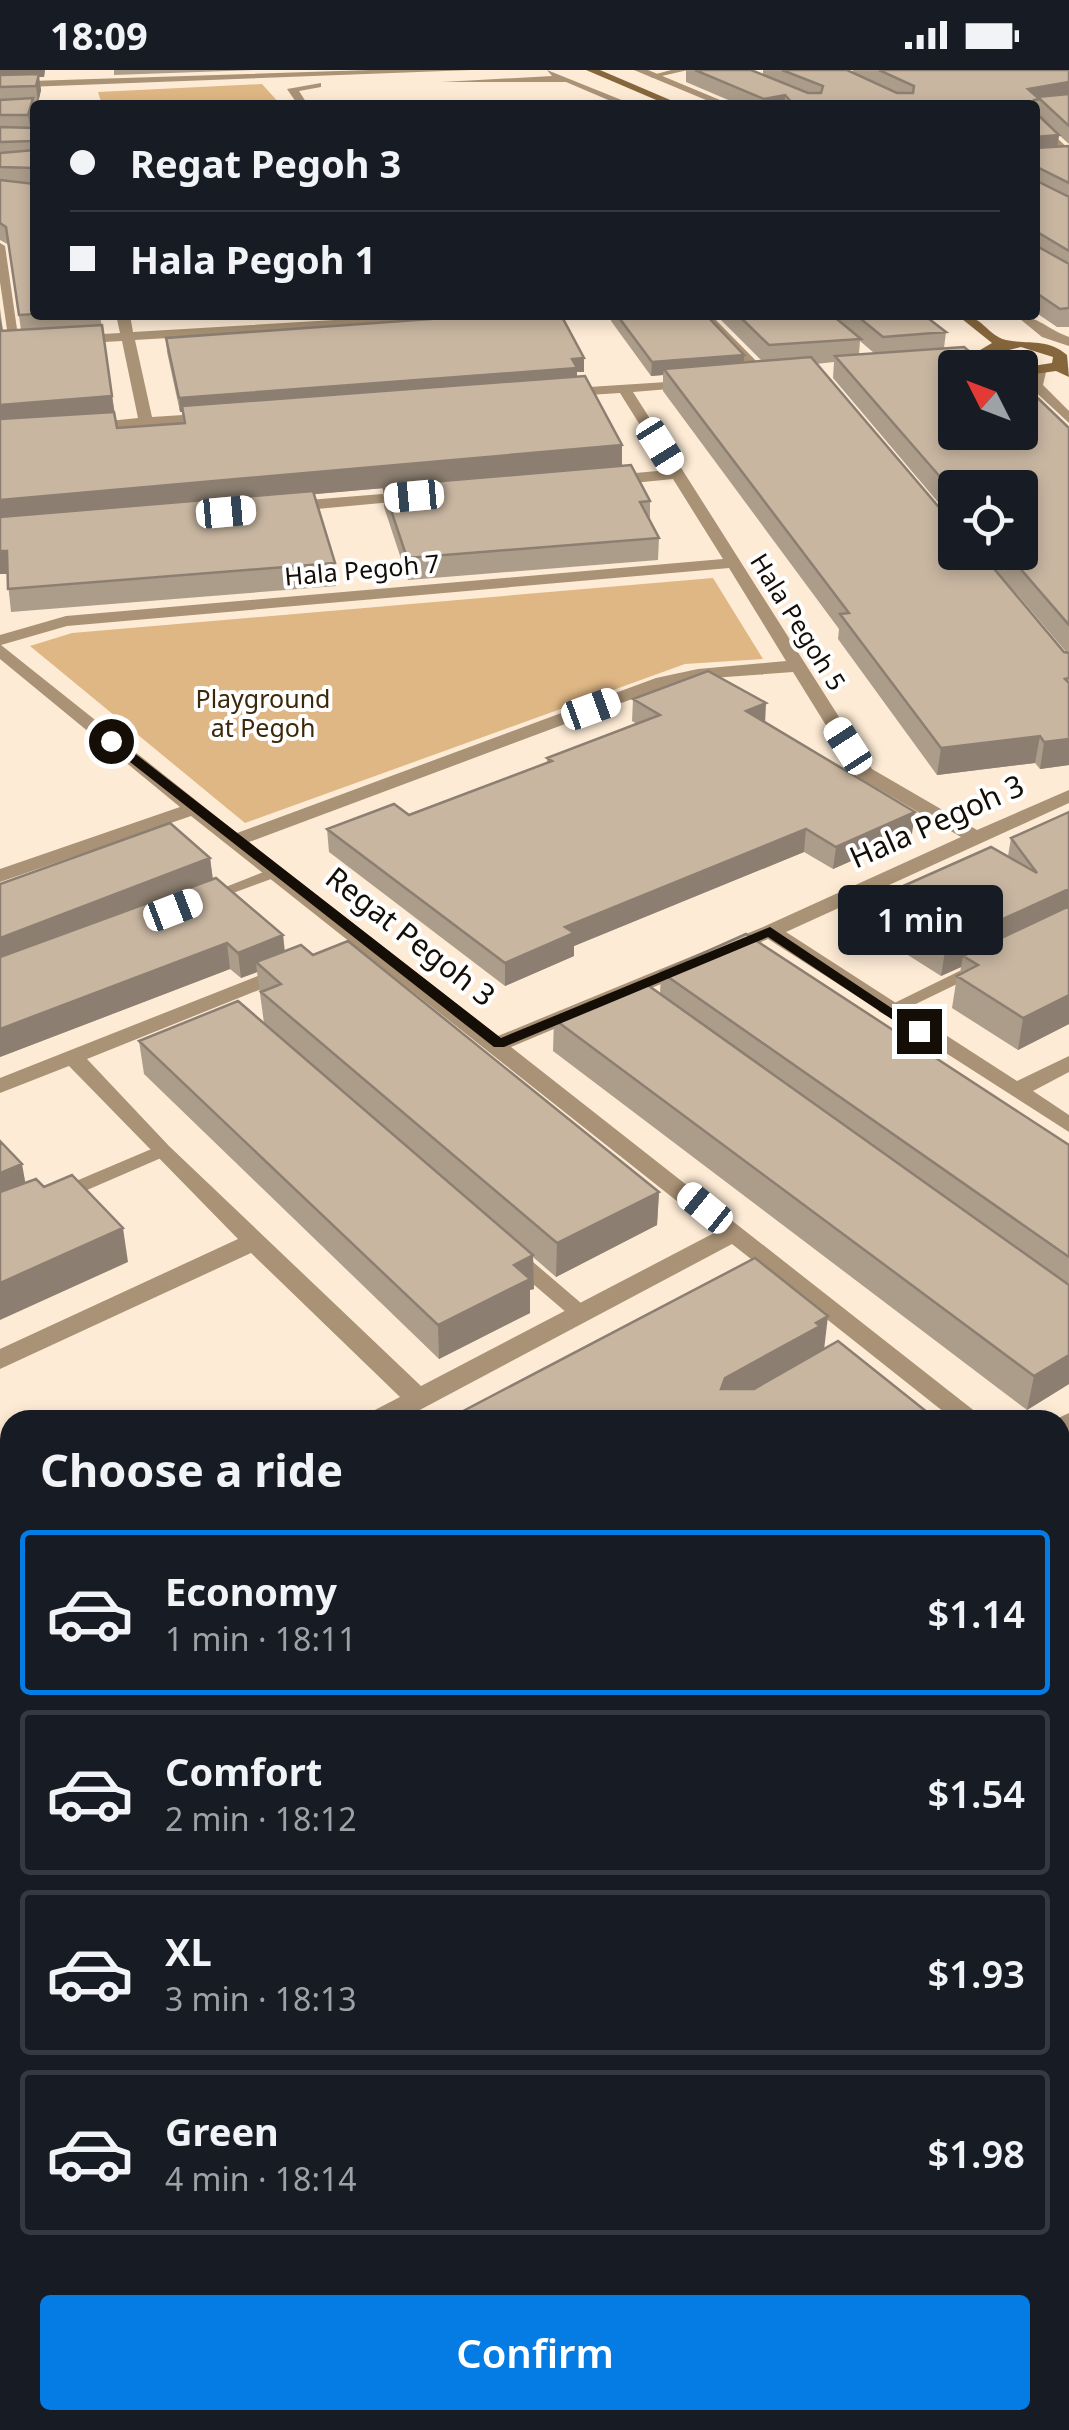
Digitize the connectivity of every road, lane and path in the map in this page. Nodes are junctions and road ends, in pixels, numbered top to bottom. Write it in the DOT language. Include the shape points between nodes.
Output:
graph roads {
  1 [pos="462,70"];
  2 [pos="546,70"];
  3 [pos="591,70"];
  4 [pos="639,70"];
  5 [pos="684,70"];
  6 [pos="367,72"];
  7 [pos="653,76"];
  8 [pos="567,79"];
  9 [pos="75,82"];
  10 [pos="295,82"];
  11 [pos="0,85"];
  12 [pos="76,98"];
  13 [pos="299,100"];
  14 [pos="617,100"];
  15 [pos="665,100"];
  16 [pos="714,100"];
  17 [pos="1040,126"];
  18 [pos="1069,133"];
  19 [pos="1040,134"];
  20 [pos="1048,134"];
  21 [pos="1069,156"];
  22 [pos="1052,158"];
  23 [pos="0,246"];
  24 [pos="124,320"];
  25 [pos="399,320"];
  26 [pos="708,320"];
  27 [pos="971,320"];
  28 [pos="1029,320"];
  29 [pos="127,336"];
  30 [pos="7,344"];
  31 [pos="1002,344"];
  32 [pos="1069,345"];
  33 [pos="987,350"];
  34 [pos="1052,350"];
  35 [pos="1063,370"];
  36 [pos="781,376"];
  37 [pos="764,377"];
  38 [pos="746,378"];
  39 [pos="1038,379"];
  40 [pos="711,381"];
  41 [pos="624,388"];
  42 [pos="544,394"];
  43 [pos="226,416"];
  44 [pos="1069,419"];
  45 [pos="146,422"];
  46 [pos="73,428"];
  47 [pos="678,474"];
  48 [pos="581,482"];
  49 [pos="446,494"];
  50 [pos="271,508"];
  51 [pos="732,563"];
  52 [pos="0,640"];
  53 [pos="0,650"];
  54 [pos="795,666"];
  55 [pos="1069,796"];
  56 [pos="194,809"];
  57 [pos="976,837"];
  58 [pos="236,840"];
  59 [pos="276,872"];
  60 [pos="0,876"];
  61 [pos="184,906"];
  62 [pos="770,931"];
  63 [pos="365,940"];
  64 [pos="1003,956"];
  65 [pos="887,1011"];
  66 [pos="499,1044"];
  67 [pos="73,1057"];
  68 [pos="1069,1063"];
  69 [pos="0,1086"];
  70 [pos="1016,1090"];
  71 [pos="1069,1125"];
  72 [pos="161,1151"];
  73 [pos="36,1205"];
  74 [pos="734,1232"];
  75 [pos="493,1238"];
  76 [pos="254,1242"];
  77 [pos="581,1314"];
  78 [pos="0,1360"];
  79 [pos="418,1400"];
  80 [pos="399,1410"];
  81 [pos="958,1410"];
  1 -- 6 [label="street"];
  2 -- 8 [label="street"];
  3 -- 15 [label="street"];
  4 -- 7 [label="street"];
  5 -- 7 [label="lane"];
  6 -- 10 [label="street"];
  7 -- 16 [label="street"];
  8 -- 10 [label="street"];
  8 -- 14 [label="street"];
  9 -- 10 [label="street"];
  9 -- 11 [label="street"];
  9 -- 12 [label="street"];
  10 -- 13 [label="street" via="291,92"];
  17 -- 20 [label="lane"];
  18 -- 20 [label="lane"];
  19 -- 20 [label="lane"];
  20 -- 21 [label="lane"];
  21 -- 22 [label="street"];
  23 -- 30 [label="lane"];
  24 -- 29 [label="street"];
  25 -- 29 [label="street"];
  26 -- 37 [label="street"];
  27 -- 31 [label="street"];
  28 -- 32 [label="street"];
  29 -- 30 [label="street"];
  29 -- 45 [label="street"];
  31 -- 33 [label="street"];
  31 -- 34 [label="street"];
  32 -- 34 [label="street"];
  34 -- 35 [label="street"];
  35 -- 39 [label="street"];
  36 -- 37 [label="street"];
  37 -- 38 [label="street"];
  39 -- 44 [label="street"];
  40 -- 41 [label="street"];
  41 -- 42 [label="street"];
  41 -- 47 [label="street, Hala Pegoh 5"];
  43 -- 45 [label="street"];
  45 -- 46 [label="street"];
  47 -- 48 [label="street"];
  47 -- 51 [label="street, Hala Pegoh 5"];
  49 -- 50 [label="street"];
  51 -- 52 [label="street, Hala Pegoh 7" via="66,621"];
  51 -- 54 [label="street, Hala Pegoh 5"];
  53 -- 56 [label="street, Regat Pegoh 3"];
  54 -- 57 [label="street, Hala Pegoh 5" via="865,773"];
  54 -- 58 [label="street" via="662,682"];
  55 -- 57 [label="street, Hala Pegoh 3"];
  56 -- 58 [label="street, Regat Pegoh 3"];
  56 -- 60 [label="street"];
  57 -- 62 [label="street, Hala Pegoh 3"];
  58 -- 59 [label="street, Regat Pegoh 3"];
  59 -- 61 [label="lane"];
  59 -- 63 [label="street, Regat Pegoh 3"];
  62 -- 65 [label="street"];
  62 -- 66 [label="street, Hala Pegoh 3" via="636,997"];
  63 -- 66 [label="street, Regat Pegoh 3"];
  63 -- 67 [label="street" via="224,1004"];
  64 -- 65 [label="lane"];
  65 -- 70 [label="street"];
  66 -- 74 [label="street, Regat Pegoh 3"];
  67 -- 69 [label="street"];
  67 -- 72 [label="street"];
  68 -- 70 [label="street"];
  70 -- 71 [label="street"];
  72 -- 73 [label="lane"];
  72 -- 76 [label="street"];
  74 -- 77 [label="street"];
  74 -- 81 [label="street, Regat Pegoh 3" via="864,1344"];
  75 -- 77 [label="lane"];
  76 -- 78 [label="street"];
  76 -- 79 [label="street"];
  77 -- 79 [label="street"];
  79 -- 80 [label="street"];
}
